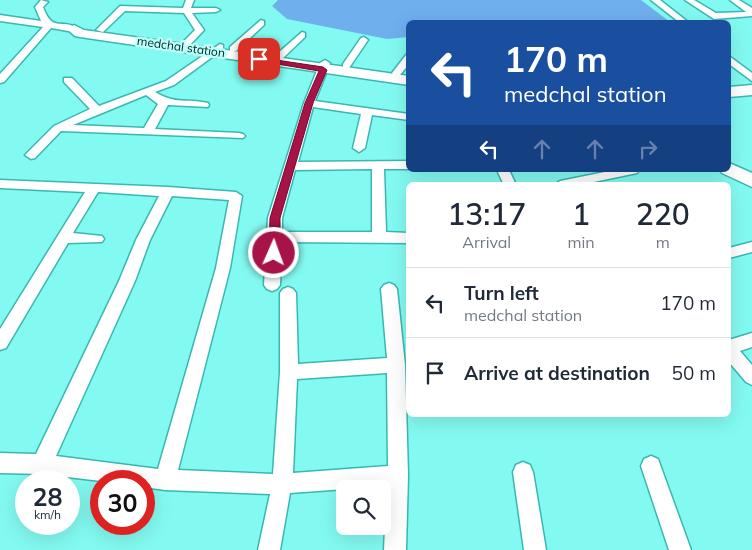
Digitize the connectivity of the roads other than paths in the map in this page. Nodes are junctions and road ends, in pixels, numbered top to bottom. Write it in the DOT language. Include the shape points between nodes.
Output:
graph roads {
  1 [pos="190,0"];
  2 [pos="655,0"];
  3 [pos="689,0"];
  4 [pos="734,0"];
  5 [pos="45,1"];
  6 [pos="216,10"];
  7 [pos="186,11"];
  8 [pos="752,13"];
  9 [pos="0,18"];
  10 [pos="681,20"];
  11 [pos="261,23"];
  12 [pos="49,25"];
  13 [pos="74,29"];
  14 [pos="100,30"];
  15 [pos="302,35"];
  16 [pos="364,40"];
  17 [pos="187,43"];
  18 [pos="222,49"];
  19 [pos="280,56"];
  20 [pos="731,61"];
  21 [pos="324,66"];
  22 [pos="346,66"];
  23 [pos="405,77"];
  24 [pos="752,78"];
  25 [pos="0,80"];
  26 [pos="68,80"];
  27 [pos="752,90"];
  28 [pos="148,92"];
  29 [pos="731,92"];
  30 [pos="162,101"];
  31 [pos="309,103"];
  32 [pos="204,105"];
  33 [pos="97,110"];
  34 [pos="368,111"];
  35 [pos="406,117"];
  36 [pos="58,128"];
  37 [pos="148,131"];
  38 [pos="239,136"];
  39 [pos="359,148"];
  40 [pos="31,155"];
  41 [pos="731,162"];
  42 [pos="378,165"];
  43 [pos="406,165"];
  44 [pos="289,166"];
  45 [pos="731,170"];
  46 [pos="623,172"];
  47 [pos="752,174"];
  48 [pos="752,181"];
  49 [pos="575,182"];
  50 [pos="3,187"];
  51 [pos="94,188"];
  52 [pos="168,191"];
  53 [pos="276,236"];
  54 [pos="379,237"];
  55 [pos="64,238"];
  56 [pos="406,238"];
  57 [pos="97,239"];
  58 [pos="752,247"];
  59 [pos="731,252"];
  60 [pos="389,289"];
  61 [pos="752,340"];
  62 [pos="0,343"];
  63 [pos="731,348"];
  64 [pos="731,351"];
  65 [pos="396,366"];
  66 [pos="289,372"];
  67 [pos="752,377"];
  68 [pos="0,463"];
  69 [pos="42,464"];
  70 [pos="651,466"];
  71 [pos="523,472"];
  72 [pos="398,475"];
  73 [pos="165,480"];
  74 [pos="282,484"];
  75 [pos="269,550"];
  76 [pos="395,550"];
  77 [pos="535,550"];
  78 [pos="680,550"];
  1 -- 7 [label="street"];
  2 -- 10 [label="street"];
  3 -- 8 [label="street" via="714,16"];
  4 -- 8 [label="street"];
  5 -- 12 [label="street" via="40,7"];
  6 -- 7 [label="street"];
  7 -- 14 [label="street" via="124,8"];
  7 -- 17 [label="street" via="200,30"];
  9 -- 12 [label="street"];
  11 -- 18 [label="street"];
  12 -- 13 [label="street"];
  12 -- 25 [label="street"];
  13 -- 14 [label="street"];
  13 -- 18 [label="street, medchal station" via="80,33"];
  14 -- 17 [label="street"];
  15 -- 19 [label="street"];
  16 -- 22 [label="street"];
  17 -- 18 [label="street"];
  18 -- 19 [label="street"];
  18 -- 21 [label="street, medchal station"];
  18 -- 28 [label="street" via="170,83"];
  19 -- 21 [label="street"];
  20 -- 24 [label="street"];
  21 -- 22 [label="street"];
  21 -- 23 [label="street, medchal station"];
  21 -- 31 [label="street"];
  22 -- 23 [label="street"];
  26 -- 33 [label="street"];
  27 -- 29 [label="street"];
  28 -- 30 [label="street"];
  28 -- 33 [label="street"];
  30 -- 32 [label="street"];
  30 -- 37 [label="street" via="162,107"];
  31 -- 34 [label="street"];
  31 -- 44 [label="street"];
  33 -- 36 [label="street"];
  34 -- 35 [label="street"];
  34 -- 39 [label="street"];
  36 -- 37 [label="street"];
  36 -- 40 [label="street"];
  37 -- 38 [label="street"];
  41 -- 47 [label="street"];
  42 -- 43 [label="street"];
  42 -- 44 [label="street"];
  42 -- 54 [label="street"];
  44 -- 53 [label="street" via="275,218"];
  45 -- 48 [label="street"];
  46 -- 49 [label="street"];
  50 -- 51 [label="street"];
  51 -- 52 [label="street"];
  51 -- 55 [label="street"];
  52 -- 69 [label="street"];
  52 -- 73 [label="street" via="236,196 223,268"];
  53 -- 54 [label="street"];
  53 -- 66 [label="street"];
  54 -- 56 [label="street"];
  55 -- 57 [label="street"];
  55 -- 62 [label="street"];
  58 -- 59 [label="street"];
  60 -- 65 [label="street"];
  61 -- 63 [label="street"];
  64 -- 67 [label="street"];
  65 -- 66 [label="street"];
  65 -- 72 [label="street"];
  66 -- 74 [label="street"];
  68 -- 69 [label="street"];
  69 -- 73 [label="street"];
  70 -- 78 [label="street"];
  71 -- 77 [label="street"];
  72 -- 74 [label="street"];
  72 -- 76 [label="street"];
  73 -- 74 [label="street"];
  74 -- 75 [label="street"];
}
